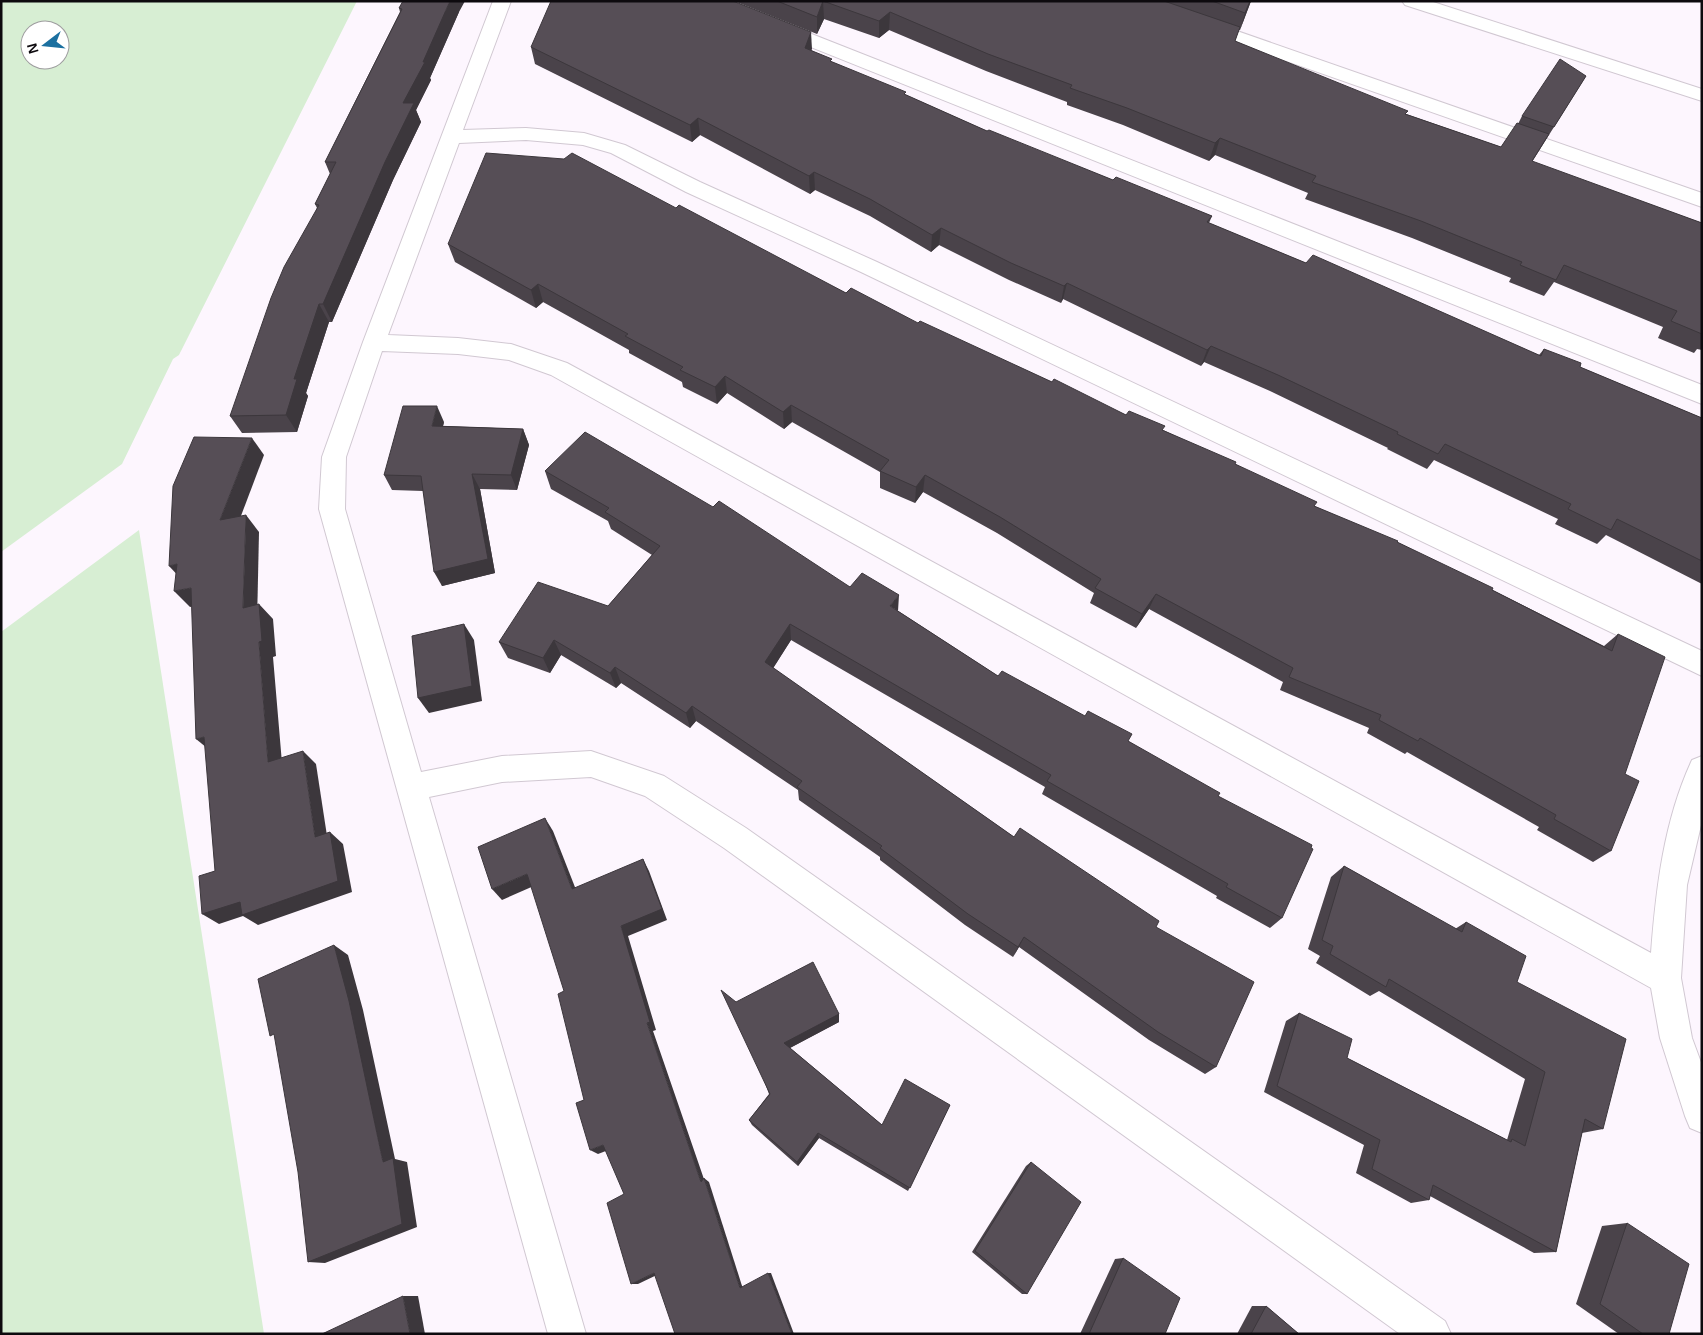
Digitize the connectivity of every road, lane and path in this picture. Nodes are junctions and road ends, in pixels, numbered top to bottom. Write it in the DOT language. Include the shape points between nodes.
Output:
graph roads {
  1 [pos="502,1"];
  2 [pos="712,1"];
  3 [pos="1133,1"];
  4 [pos="1411,1"];
  5 [pos="1702,95"];
  6 [pos="450,137"];
  7 [pos="1702,200"];
  8 [pos="374,342"];
  9 [pos="1702,395"];
  10 [pos="1702,664"];
  11 [pos="1702,769"];
  12 [pos="412,787"];
  13 [pos="1665,978"];
  14 [pos="1702,1116"];
  15 [pos="567,1334"];
  16 [pos="1432,1334"];
  1 -- 6 [label="street"];
  2 -- 9 [label="street"];
  3 -- 7 [label="street"];
  4 -- 5 [label="street"];
  6 -- 8 [label="street"];
  6 -- 10 [label="street" via="526,134 584,139 618,149"];
  8 -- 12 [label="street" via="334,457 332,509"];
  8 -- 13 [label="street" via="511,352 559,369"];
  11 -- 13 [label="street" via="1672,885"];
  12 -- 15 [label="street"];
  12 -- 16 [label="street" via="502,769 591,764 654,786 735,838"];
  13 -- 14 [label="street" via="1676,1038"];
}
